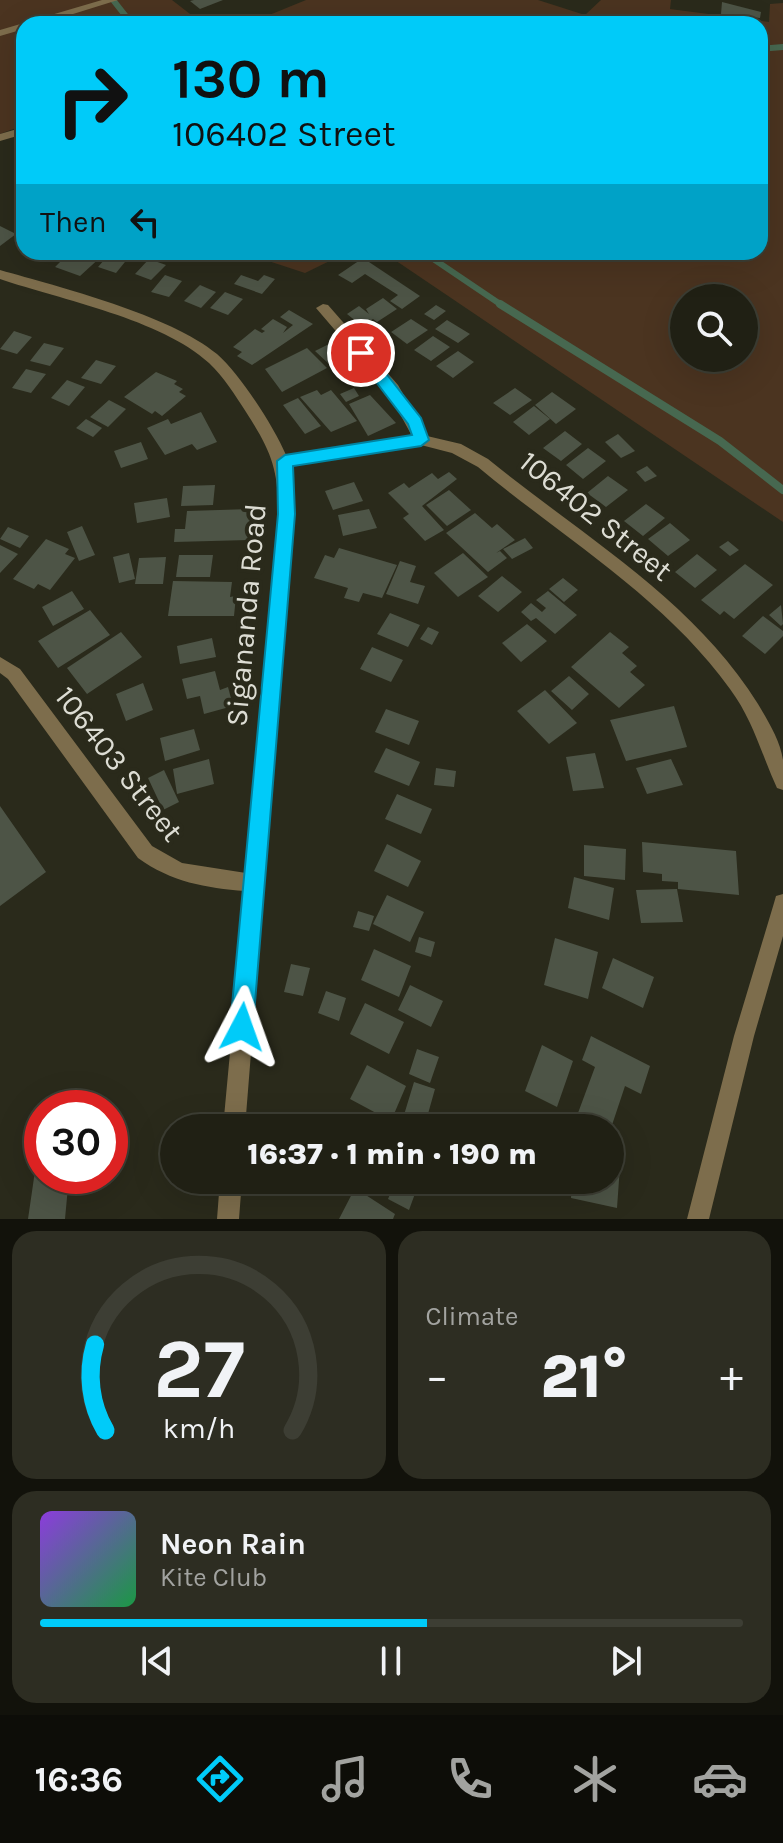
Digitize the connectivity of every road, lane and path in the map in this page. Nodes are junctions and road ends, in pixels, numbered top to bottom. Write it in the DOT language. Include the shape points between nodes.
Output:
graph roads {
  1 [pos="113,0"];
  2 [pos="58,16"];
  3 [pos="0,274"];
  4 [pos="323,308"];
  5 [pos="421,440"];
  6 [pos="285,461"];
  7 [pos="0,664"];
  8 [pos="783,782"];
  9 [pos="253,883"];
  10 [pos="783,903"];
  11 [pos="235,1114"];
  12 [pos="230,1194"];
  13 [pos="228,1219"];
  14 [pos="698,1219"];
  1 -- 2 [label="street"];
  3 -- 6 [label="street" via="156,327 199,349 239,392"];
  4 -- 5 [label="street" via="416,422"];
  5 -- 6 [label="street, 106402 Street"];
  5 -- 8 [label="street, 106402 Street" via="456,448 483,463 705,644 758,716"];
  6 -- 9 [label="street, Sigananda Road" via="286,514"];
  7 -- 9 [label="street, 106403 Street" via="14,674 145,852 163,867 197,877"];
  9 -- 11 [label="street, Sigananda Road"];
  10 -- 14 [label="street"];
  12 -- 13 [label="street"];
}
